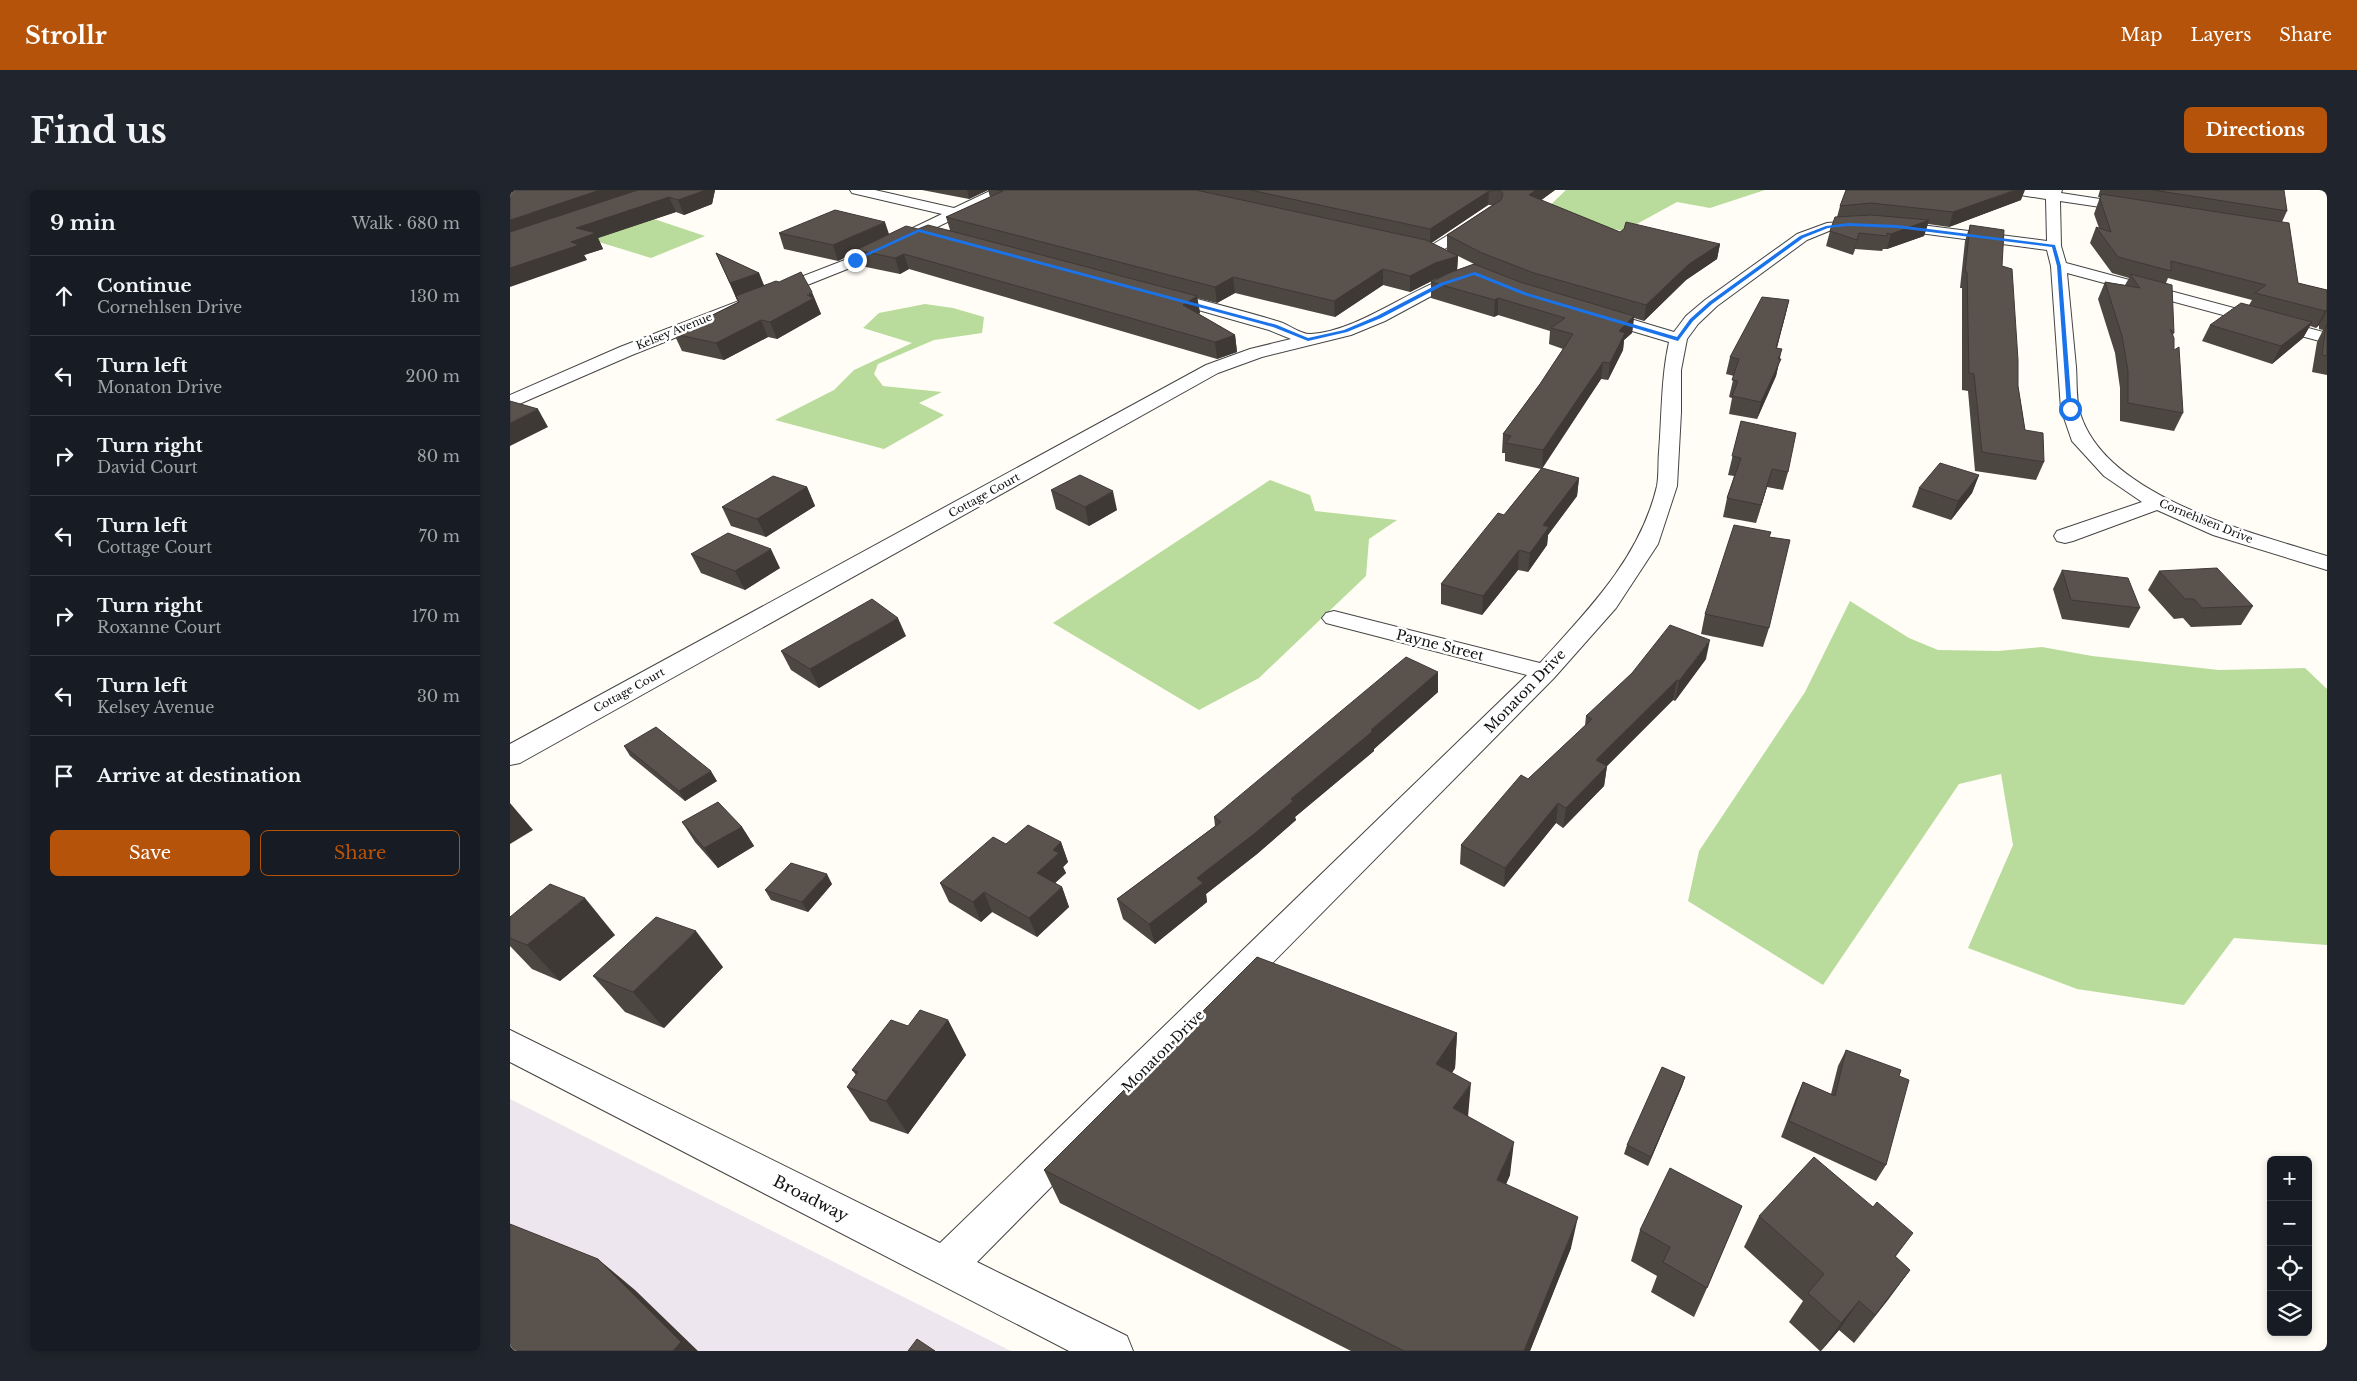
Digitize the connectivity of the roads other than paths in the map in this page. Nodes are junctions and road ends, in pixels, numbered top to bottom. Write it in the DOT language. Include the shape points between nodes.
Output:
graph roads {
  1 [pos="857,190"];
  2 [pos="1003,190"];
  3 [pos="2014,190"];
  4 [pos="2054,193"];
  5 [pos="1494,210"];
  6 [pos="2144,210"];
  7 [pos="956,213"];
  8 [pos="919,230"];
  9 [pos="938,235"];
  10 [pos="1413,247"];
  11 [pos="1432,251"];
  12 [pos="2056,256"];
  13 [pos="1150,292"];
  14 [pos="1583,311"];
  15 [pos="2327,338"];
  16 [pos="1678,339"];
  17 [pos="1308,340"];
  18 [pos="510,402"];
  19 [pos="2158,504"];
  20 [pos="2065,536"];
  21 [pos="2327,562"];
  22 [pos="1334,618"];
  23 [pos="1545,672"];
  24 [pos="510,756"];
  25 [pos="510,1045"];
  26 [pos="944,1267"];
  27 [pos="1112,1351"];
  1 -- 7 [label="street"];
  2 -- 7 [label="street, Kelsey Avenue"];
  3 -- 4 [label="street"];
  4 -- 6 [label="street"];
  4 -- 12 [label="street, Cornehlsen Drive"];
  5 -- 11 [label="street"];
  7 -- 8 [label="street, Kelsey Avenue"];
  8 -- 9 [label="street"];
  8 -- 18 [label="street, Kelsey Avenue" via="813,278 675,331"];
  10 -- 11 [label="street"];
  11 -- 17 [label="street, Cottage Court" via="1466,269 1379,317 1345,331"];
  12 -- 15 [label="street, Monaton Drive"];
  12 -- 16 [label="street, Monaton Drive" via="1897,226 1828,227 1802,237 1711,303 1692,320"];
  12 -- 19 [label="street, Cornehlsen Drive" via="2070,409 2082,441 2111,472"];
  13 -- 17 [label="street" via="1275,326"];
  14 -- 16 [label="street"];
  16 -- 23 [label="street, Monaton Drive" via="1672,370 1667,486 1647,544 1608,603"];
  17 -- 24 [label="street, Cottage Court" via="1256,353 1212,369"];
  19 -- 20 [label="street"];
  19 -- 21 [label="street, Cornehlsen Drive" via="2221,530"];
  22 -- 23 [label="street, Payne Street"];
  23 -- 26 [label="street, Monaton Drive"];
  25 -- 26 [label="street, Broadway"];
  26 -- 27 [label="street, Broadway"];
}
